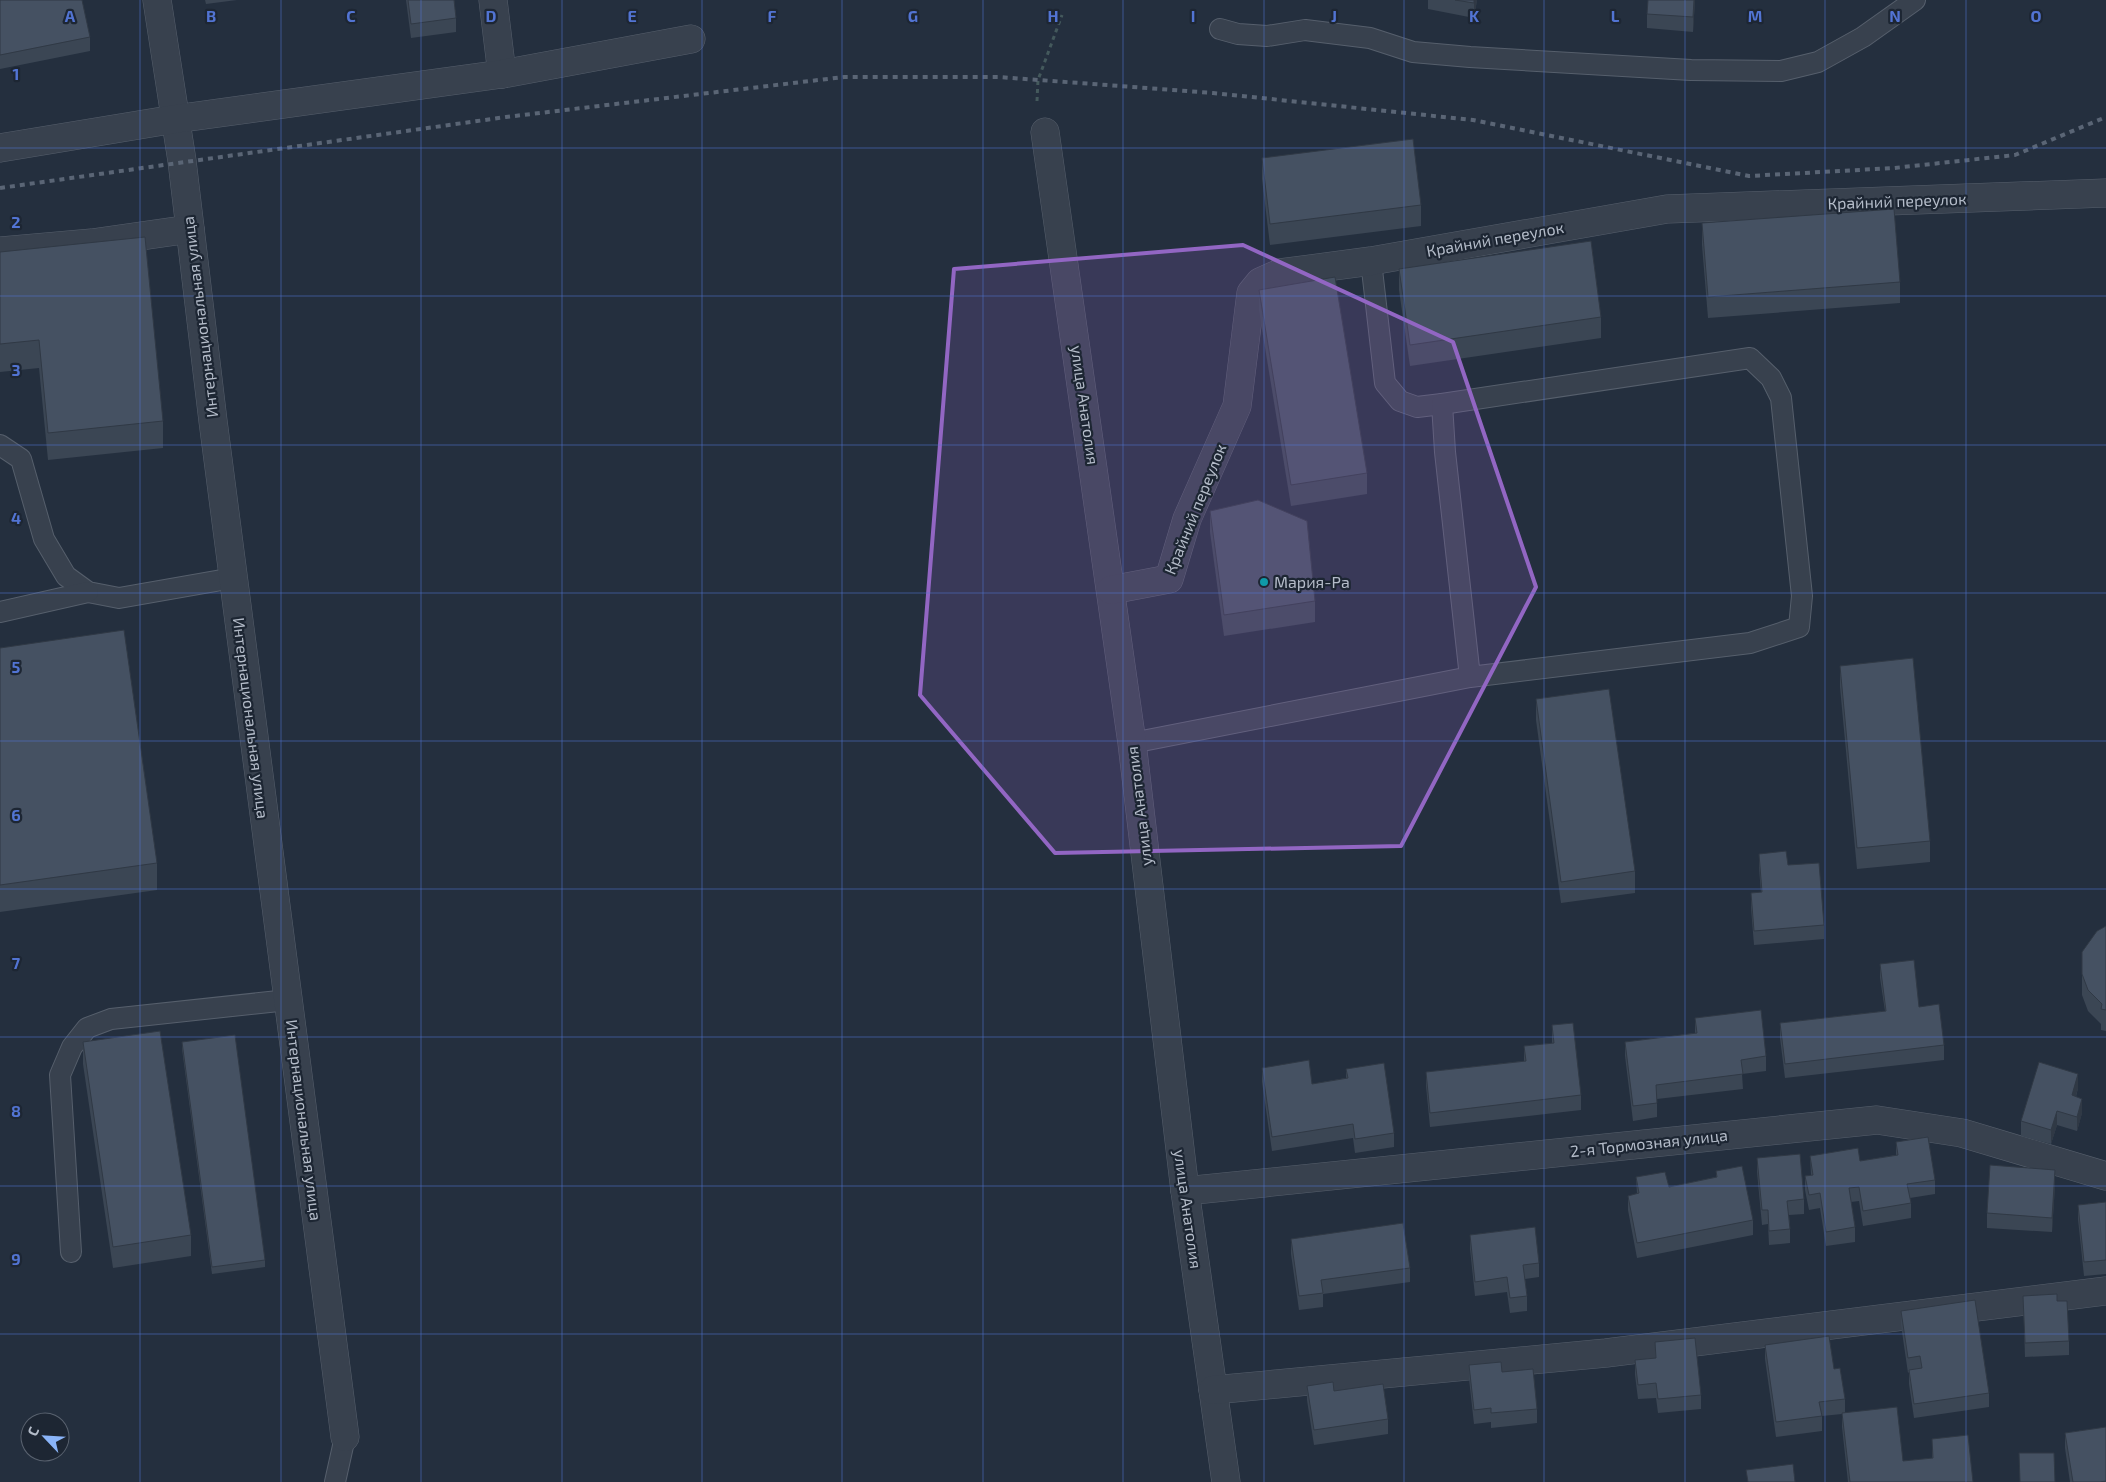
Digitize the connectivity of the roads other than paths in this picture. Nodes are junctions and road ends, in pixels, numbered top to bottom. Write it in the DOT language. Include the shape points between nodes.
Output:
graph roads {
  1 [pos="157,0"];
  2 [pos="493,0"];
  3 [pos="1915,0"];
  4 [pos="1220,29"];
  5 [pos="691,39"];
  6 [pos="502,74"];
  7 [pos="175,119"];
  8 [pos="1041,120"];
  9 [pos="0,148"];
  10 [pos="2106,193"];
  11 [pos="190,229"];
  12 [pos="0,251"];
  13 [pos="1371,261"];
  14 [pos="1442,404"];
  15 [pos="0,445"];
  16 [pos="233,578"];
  17 [pos="1111,590"];
  18 [pos="88,592"];
  19 [pos="0,612"];
  20 [pos="1470,677"];
  21 [pos="1132,743"];
  22 [pos="288,1000"];
  23 [pos="2106,1176"];
  24 [pos="1185,1191"];
  25 [pos="71,1252"];
  26 [pos="2106,1291"];
  27 [pos="1213,1390"];
  28 [pos="345,1437"];
  29 [pos="336,1482"];
  30 [pos="1226,1482"];
  1 -- 7 [label="street, Интернациональная улица"];
  2 -- 6 [label="street"];
  3 -- 4 [label="lane" via="1863,37 1818,62 1781,71 1691,70 1470,57 1413,52 1370,38 1305,30 1267,36"];
  5 -- 6 [label="street"];
  6 -- 7 [label="street"];
  7 -- 9 [label="street"];
  7 -- 11 [label="street, Интернациональная улица"];
  8 -- 17 [label="street, улица Анатолия"];
  10 -- 13 [label="street, Крайний переулок" via="1667,209"];
  11 -- 12 [label="street" via="92,243"];
  11 -- 16 [label="street, Интернациональная улица"];
  13 -- 14 [label="lane" via="1385,384 1400,401 1418,407"];
  13 -- 17 [label="street, Крайний переулок" via="1280,273 1260,282 1251,293 1237,406 1187,519 1169,579"];
  14 -- 20 [label="lane"];
  14 -- 20 [label="lane" via="1750,358 1771,378 1781,398 1799,566 1802,596 1799,627 1750,643"];
  15 -- 18 [label="lane" via="21,459 44,539 66,576"];
  16 -- 18 [label="lane" via="119,598"];
  16 -- 22 [label="street, Интернациональная улица"];
  17 -- 21 [label="street, улица Анатолия"];
  18 -- 19 [label="lane"];
  20 -- 21 [label="lane"];
  21 -- 24 [label="street, улица Анатолия"];
  22 -- 25 [label="lane" via="111,1020 87,1028 72,1047 60,1075"];
  22 -- 28 [label="street, Интернациональная улица"];
  23 -- 24 [label="street, 2-я Тормозная улица" via="1962,1134 1877,1120"];
  24 -- 27 [label="street, улица Анатолия"];
  26 -- 27 [label="street" via="1606,1353"];
  27 -- 30 [label="street, улица Анатолия"];
  28 -- 29 [label="lane"];
}
